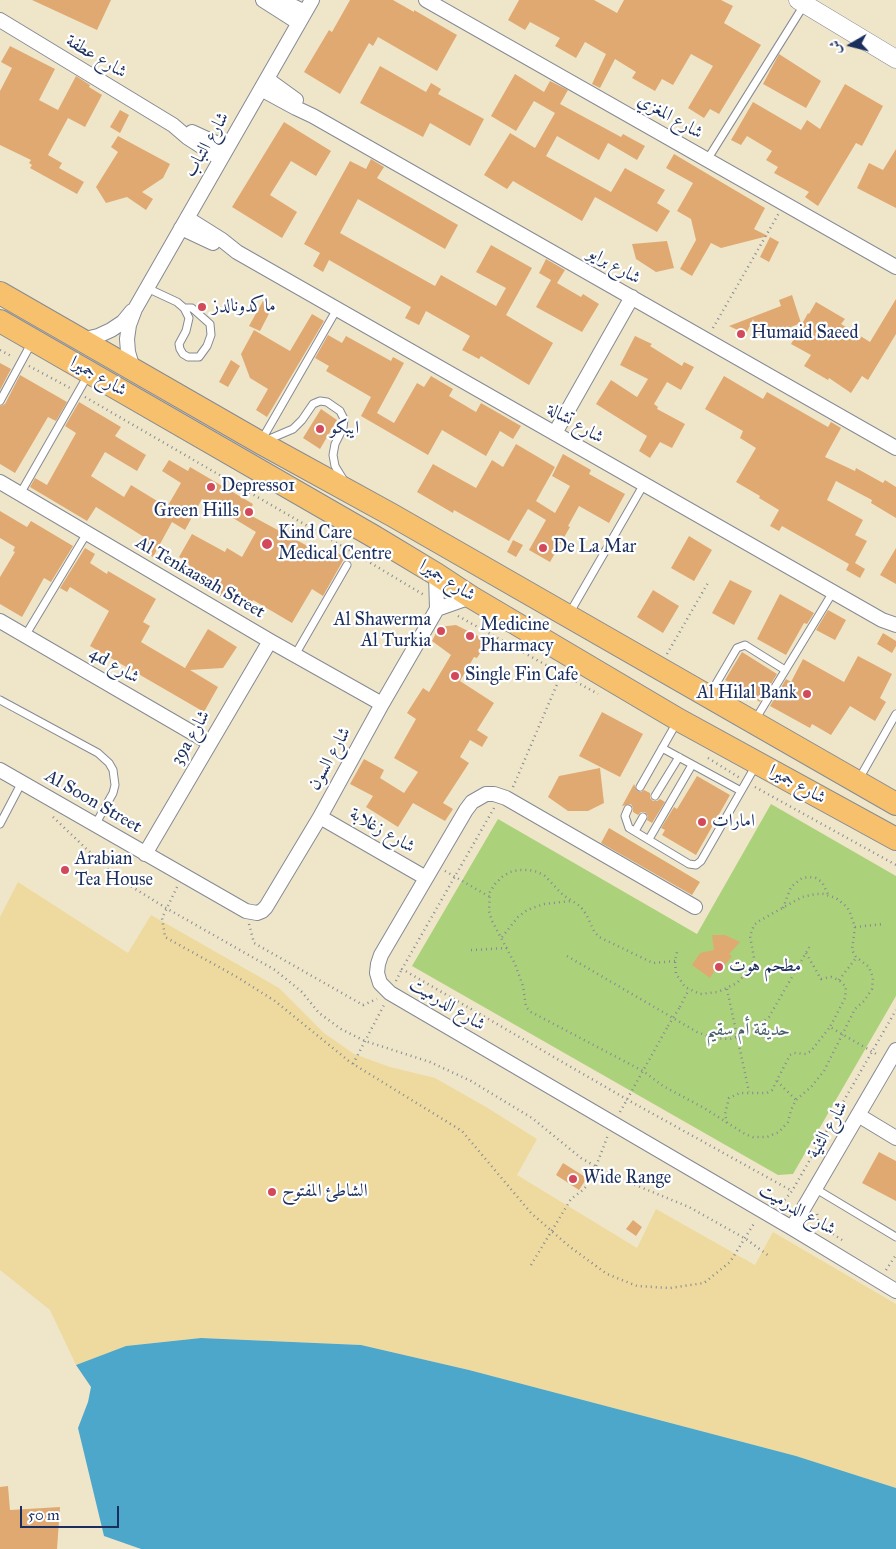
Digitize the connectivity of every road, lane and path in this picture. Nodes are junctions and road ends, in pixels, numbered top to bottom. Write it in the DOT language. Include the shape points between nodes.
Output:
graph roads {
  1 [pos="264,0"];
  2 [pos="280,0"];
  3 [pos="426,0"];
  4 [pos="802,2"];
  5 [pos="306,12"];
  6 [pos="0,20"];
  7 [pos="896,59"];
  8 [pos="264,84"];
  9 [pos="224,154"];
  10 [pos="707,160"];
  11 [pos="784,203"];
  12 [pos="184,223"];
  13 [pos="896,267"];
  14 [pos="147,288"];
  15 [pos="0,293"];
  16 [pos="632,297"];
  17 [pos="184,308"];
  18 [pos="135,309"];
  19 [pos="337,309"];
  20 [pos="0,321"];
  21 [pos="33,340"];
  22 [pos="81,340"];
  23 [pos="706,340"];
  24 [pos="0,350"];
  25 [pos="22,362"];
  26 [pos="133,369"];
  27 [pos="89,372"];
  28 [pos="78,393"];
  29 [pos="0,401"];
  30 [pos="555,433"];
  31 [pos="260,442"];
  32 [pos="896,448"];
  33 [pos="0,482"];
  34 [pos="644,484"];
  35 [pos="20,494"];
  36 [pos="353,494"];
  37 [pos="87,533"];
  38 [pos="347,565"];
  39 [pos="436,574"];
  40 [pos="709,581"];
  41 [pos="833,592"];
  42 [pos="471,597"];
  43 [pos="437,606"];
  44 [pos="568,616"];
  45 [pos="0,621"];
  46 [pos="896,626"];
  47 [pos="25,636"];
  48 [pos="270,641"];
  49 [pos="295,655"];
  50 [pos="659,668"];
  51 [pos="785,670"];
  52 [pos="561,674"];
  53 [pos="709,697"];
  54 [pos="0,700"];
  55 [pos="382,704"];
  56 [pos="896,714"];
  57 [pos="678,720"];
  58 [pos="754,723"];
  59 [pos="210,743"];
  60 [pos="662,748"];
  61 [pos="679,757"];
  62 [pos="758,763"];
  63 [pos="692,765"];
  64 [pos="0,770"];
  65 [pos="22,782"];
  66 [pos="858,782"];
  67 [pos="640,787"];
  68 [pos="741,791"];
  69 [pos="502,796"];
  70 [pos="655,796"];
  71 [pos="896,804"];
  72 [pos="628,809"];
  73 [pos="48,812"];
  74 [pos="320,817"];
  75 [pos="643,818"];
  76 [pos="0,824"];
  77 [pos="96,825"];
  78 [pos="635,831"];
  79 [pos="896,839"];
  80 [pos="648,840"];
  81 [pos="145,854"];
  82 [pos="434,865"];
  83 [pos="183,876"];
  84 [pos="455,877"];
  85 [pos="426,878"];
  86 [pos="830,896"];
  87 [pos="490,897"];
  88 [pos="571,901"];
  89 [pos="695,907"];
  90 [pos="166,908"];
  91 [pos="783,908"];
  92 [pos="246,911"];
  93 [pos="884,924"];
  94 [pos="855,927"];
  95 [pos="502,937"];
  96 [pos="811,944"];
  97 [pos="507,948"];
  98 [pos="471,950"];
  99 [pos="677,952"];
  100 [pos="806,953"];
  101 [pos="567,956"];
  102 [pos="856,957"];
  103 [pos="674,961"];
  104 [pos="402,968"];
  105 [pos="839,980"];
  106 [pos="727,989"];
  107 [pos="689,990"];
  108 [pos="390,993"];
  109 [pos="896,1010"];
  110 [pos="830,1028"];
  111 [pos="842,1034"];
  112 [pos="738,1037"];
  113 [pos="365,1041"];
  114 [pos="872,1052"];
  115 [pos="893,1056"];
  116 [pos="353,1064"];
  117 [pos="643,1071"];
  118 [pos="777,1081"];
  119 [pos="749,1092"];
  120 [pos="628,1100"];
  121 [pos="796,1100"];
  122 [pos="858,1115"];
  123 [pos="726,1123"];
  124 [pos="613,1125"];
  125 [pos="896,1138"];
  126 [pos="595,1166"];
  127 [pos="792,1191"];
  128 [pos="821,1192"];
  129 [pos="761,1211"];
  130 [pos="792,1228"];
  131 [pos="552,1230"];
  132 [pos="896,1237"];
  133 [pos="746,1239"];
  134 [pos="842,1240"];
  135 [pos="896,1254"];
  136 [pos="770,1256"];
  137 [pos="531,1265"];
  138 [pos="878,1281"];
  139 [pos="896,1292"];
  1 -- 5 [label="street"];
  2 -- 5 [label="street"];
  3 -- 10 [label="street, شارع المغزي"];
  4 -- 7 [label="street"];
  4 -- 10 [label="lane"];
  5 -- 8 [label="street, شارع التباب"];
  6 -- 9 [label="street, شارع عطفة"];
  8 -- 9 [label="street, شارع التباب"];
  8 -- 16 [label="street, شارع برايو" via="300,103 313,116"];
  9 -- 12 [label="street, شارع التباب"];
  10 -- 11 [label="street, شارع المغزي"];
  11 -- 13 [label="street, شارع المغزي"];
  11 -- 23 [label="path"];
  12 -- 14 [label="street, شارع التباب"];
  12 -- 19 [label="street, شارع تشالة" via="222,240 237,252"];
  14 -- 17 [label="lane"];
  14 -- 18 [label="street, شارع التباب"];
  15 -- 22 [label="main road, شارع جميرا"];
  16 -- 23 [label="street, شارع برايو"];
  16 -- 30 [label="street"];
  17 -- 17 [label="lane" via="189,318 180,349 188,357 199,357 211,335 210,324 192,308"];
  18 -- 22 [label="street, شارع التباب" via="111,330"];
  18 -- 26 [label="street, شارع التباب" via="127,339"];
  19 -- 30 [label="street, شارع تشالة"];
  19 -- 31 [label="lane"];
  20 -- 21 [label="main road, شارع جميرا"];
  21 -- 25 [label="lane"];
  21 -- 27 [label="main road, شارع جميرا"];
  22 -- 26 [label="main road, شارع جميرا"];
  23 -- 32 [label="street, شارع برايو"];
  24 -- 25 [label="path"];
  25 -- 28 [label="path"];
  25 -- 29 [label="lane"];
  26 -- 31 [label="main road, شارع جميرا"];
  27 -- 28 [label="lane"];
  27 -- 39 [label="main road, شارع جميرا"];
  28 -- 35 [label="lane"];
  28 -- 43 [label="path" via="354,553"];
  30 -- 34 [label="street, شارع تشالة"];
  31 -- 36 [label="main road, شارع جميرا"];
  31 -- 36 [label="lane" via="292,429 313,404 327,402 340,411 344,419 334,449 334,460"];
  33 -- 35 [label="street, Al Tenkaasah Street"];
  34 -- 41 [label="street, شارع تشالة"];
  34 -- 44 [label="lane"];
  35 -- 37 [label="street, Al Tenkaasah Street"];
  36 -- 44 [label="main road, شارع جميرا"];
  37 -- 47 [label="lane"];
  37 -- 48 [label="street, Al Tenkaasah Street"];
  38 -- 49 [label="lane"];
  39 -- 42 [label="main road, شارع جميرا"];
  39 -- 43 [label="street"];
  40 -- 50 [label="path"];
  41 -- 46 [label="street, شارع تشالة"];
  41 -- 51 [label="lane"];
  42 -- 43 [label="street"];
  42 -- 57 [label="main road, شارع جميرا"];
  43 -- 55 [label="street, شارع السون"];
  44 -- 50 [label="main road, شارع جميرا"];
  45 -- 47 [label="street, 4d شارع"];
  47 -- 59 [label="street, 4d شارع"];
  48 -- 49 [label="street, Al Tenkaasah Street"];
  48 -- 59 [label="street, 39a شارع"];
  49 -- 55 [label="street, Al Tenkaasah Street"];
  50 -- 53 [label="main road, شارع جميرا"];
  51 -- 53 [label="lane" via="745,645 737,648"];
  51 -- 58 [label="lane"];
  52 -- 69 [label="path" via="512,791"];
  53 -- 58 [label="main road, شارع جميرا"];
  54 -- 77 [label="lane" via="98,753 109,763 115,785"];
  55 -- 74 [label="street, شارع السون"];
  56 -- 66 [label="lane"];
  57 -- 60 [label="lane"];
  57 -- 62 [label="main road, شارع جميرا"];
  58 -- 66 [label="main road, شارع جميرا"];
  59 -- 81 [label="street, 39a شارع"];
  60 -- 61 [label="lane"];
  60 -- 67 [label="lane"];
  61 -- 63 [label="lane"];
  61 -- 70 [label="lane"];
  62 -- 68 [label="lane"];
  62 -- 79 [label="main road, شارع جميرا"];
  63 -- 68 [label="lane"];
  63 -- 80 [label="lane"];
  64 -- 65 [label="street, Al Soon Street"];
  65 -- 76 [label="lane"];
  65 -- 77 [label="street, Al Soon Street"];
  66 -- 71 [label="main road, شارع جميرا"];
  68 -- 80 [label="lane" via="699,864 692,865"];
  69 -- 82 [label="street, شارع الدرميت" via="486,794 472,802"];
  69 -- 84 [label="path"];
  69 -- 89 [label="street"];
  72 -- 78 [label="lane" via="626,824"];
  73 -- 90 [label="path" via="106,869"];
  74 -- 85 [label="street, شارع زغلابة"];
  74 -- 92 [label="street, شارع السون" via="266,907 257,913"];
  75 -- 78 [label="lane"];
  77 -- 81 [label="street, Al Soon Street"];
  78 -- 80 [label="lane"];
  81 -- 83 [label="street, Al Soon Street"];
  82 -- 84 [label="path"];
  82 -- 85 [label="street, شارع الدرميت"];
  83 -- 90 [label="path"];
  83 -- 92 [label="street, Al Soon Street"];
  84 -- 87 [label="path"];
  84 -- 104 [label="path"];
  85 -- 108 [label="street, شارع الدرميت" via="378,964 380,983"];
  86 -- 91 [label="path" via="809,895"];
  86 -- 91 [label="path" via="822,882 809,876 791,887"];
  86 -- 94 [label="path" via="847,907"];
  87 -- 88 [label="path" via="502,877 519,870 529,870 545,876"];
  87 -- 95 [label="path" via="489,911"];
  88 -- 95 [label="path" via="527,910"];
  88 -- 103 [label="path" via="586,914 598,937 654,963"];
  90 -- 113 [label="path" via="275,970 330,1021"];
  90 -- 116 [label="path" via="162,918 165,937 275,1001"];
  91 -- 106 [label="path" via="754,925 750,936 753,963 743,978"];
  92 -- 108 [label="path" via="254,943 363,1005"];
  93 -- 94 [label="path"];
  94 -- 102 [label="path" via="852,946"];
  95 -- 97 [label="path"];
  96 -- 100 [label="path"];
  97 -- 98 [label="path"];
  97 -- 117 [label="path" via="520,976 526,1006 531,1012"];
  99 -- 103 [label="path"];
  100 -- 105 [label="path" via="821,979 831,977"];
  100 -- 112 [label="path" via="769,1017 757,1028"];
  101 -- 112 [label="path" via="697,1032 714,1038"];
  102 -- 105 [label="path"];
  102 -- 111 [label="path" via="869,967 873,984"];
  103 -- 107 [label="path" via="676,974"];
  104 -- 108 [label="path"];
  104 -- 120 [label="path"];
  105 -- 110 [label="path" via="846,987 845,998"];
  106 -- 107 [label="path" via="705,994"];
  106 -- 112 [label="path"];
  107 -- 117 [label="path, bridge"];
  108 -- 113 [label="path"];
  108 -- 124 [label="street, شارع الدرميت"];
  109 -- 114 [label="path"];
  110 -- 111 [label="path"];
  110 -- 118 [label="path" via="812,1051 790,1055"];
  111 -- 114 [label="path"];
  111 -- 121 [label="path" via="824,1071"];
  112 -- 119 [label="path"];
  113 -- 116 [label="path"];
  113 -- 126 [label="path" via="430,1062 471,1081 532,1118 567,1149"];
  114 -- 115 [label="path"];
  114 -- 127 [label="path"];
  115 -- 122 [label="street, شارع الثنية"];
  116 -- 131 [label="path" via="462,1131 512,1192"];
  117 -- 120 [label="path"];
  117 -- 123 [label="path"];
  118 -- 119 [label="path" via="767,1093"];
  118 -- 121 [label="path"];
  119 -- 123 [label="path" via="729,1098"];
  120 -- 124 [label="path"];
  120 -- 127 [label="path"];
  121 -- 123 [label="path" via="784,1127 768,1137 753,1137"];
  122 -- 125 [label="street"];
  122 -- 128 [label="street, شارع الثنية"];
  124 -- 126 [label="path"];
  124 -- 129 [label="street, شارع الدرميت"];
  126 -- 131 [label="path" via="590,1182 571,1199"];
  126 -- 133 [label="path" via="628,1183 675,1200"];
  127 -- 129 [label="path" via="783,1202 771,1199"];
  128 -- 130 [label="street, شارع الثنية"];
  128 -- 132 [label="lane"];
  128 -- 134 [label="path" via="817,1215 819,1226 824,1232"];
  129 -- 130 [label="street, شارع الدرميت"];
  129 -- 133 [label="path"];
  130 -- 138 [label="street, شارع الدرميت"];
  131 -- 133 [label="path" via="607,1274 637,1286 670,1288 704,1283 730,1262"];
  131 -- 137 [label="path"];
  133 -- 136 [label="path"];
  135 -- 138 [label="path"];
  138 -- 139 [label="street, شارع الدرميت"];
}
